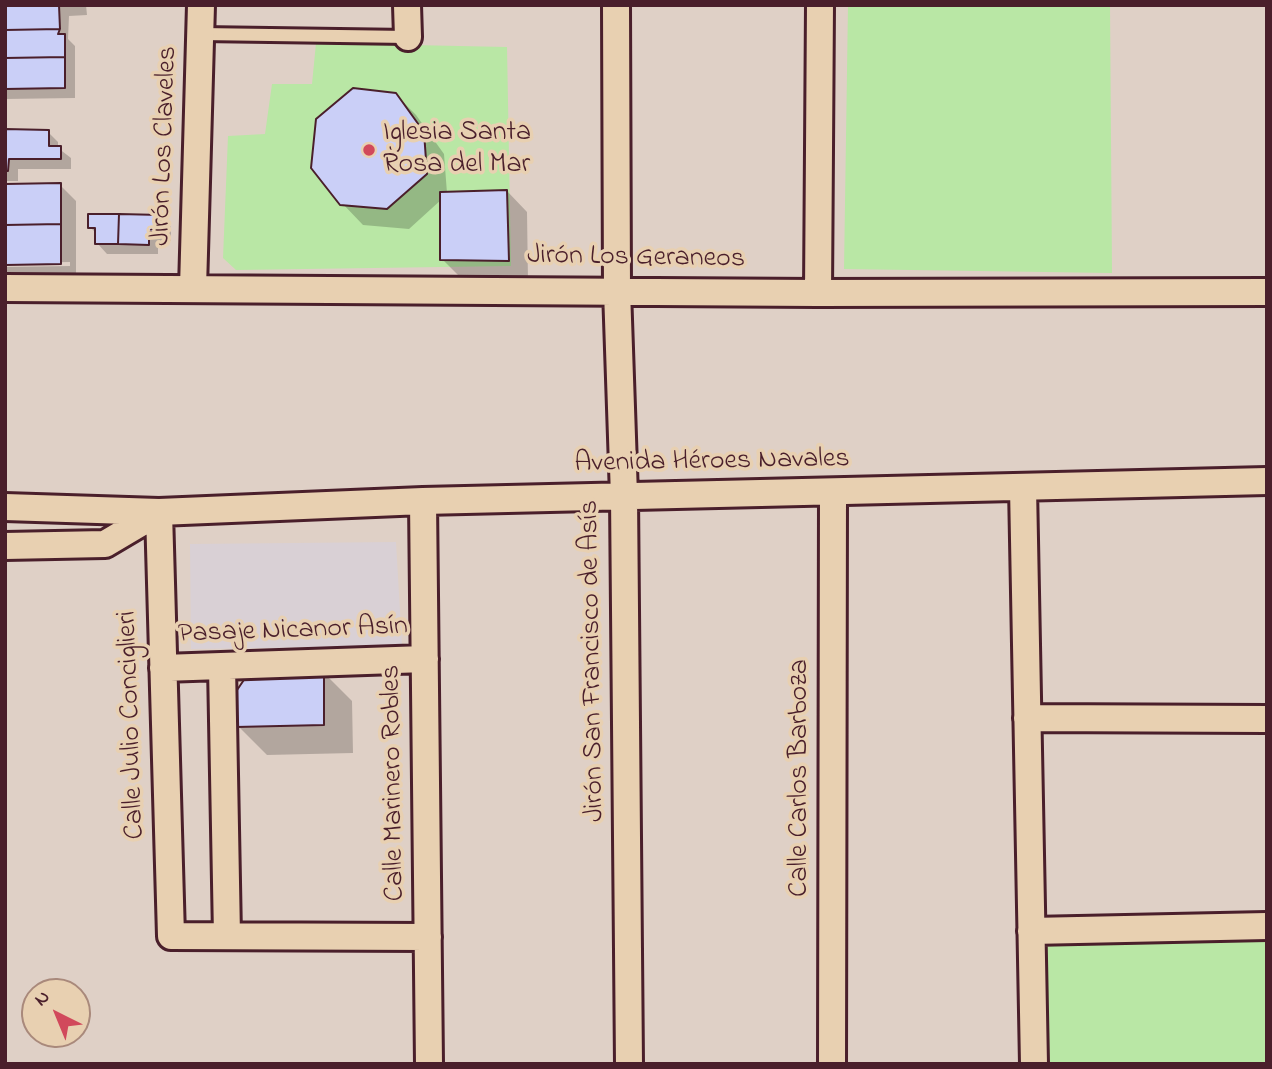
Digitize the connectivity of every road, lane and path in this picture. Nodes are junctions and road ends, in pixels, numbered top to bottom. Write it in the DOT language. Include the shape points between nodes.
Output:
graph roads {
  1 [pos="201,5"];
  2 [pos="407,5"];
  3 [pos="617,5"];
  4 [pos="820,5"];
  5 [pos="201,34"];
  6 [pos="408,37"];
  7 [pos="5,288"];
  8 [pos="193,288"];
  9 [pos="617,290"];
  10 [pos="1267,292"];
  11 [pos="818,293"];
  12 [pos="1267,481"];
  13 [pos="1023,487"];
  14 [pos="833,492"];
  15 [pos="624,496"];
  16 [pos="423,501"];
  17 [pos="5,507"];
  18 [pos="159,512"];
  19 [pos="5,546"];
  20 [pos="425,659"];
  21 [pos="222,666"];
  22 [pos="163,668"];
  23 [pos="1027,718"];
  24 [pos="1267,719"];
  25 [pos="1267,926"];
  26 [pos="1031,931"];
  27 [pos="227,936"];
  28 [pos="428,937"];
  29 [pos="429,1064"];
  30 [pos="629,1064"];
  31 [pos="832,1064"];
  32 [pos="1034,1064"];
  1 -- 5 [label="street, Jirón Los Claveles"];
  2 -- 6 [label="street"];
  3 -- 9 [label="street, Jirón San Francisco de Asís"];
  4 -- 11 [label="street"];
  5 -- 6 [label="lane"];
  5 -- 8 [label="street, Jirón Los Claveles"];
  7 -- 8 [label="street, Jirón Los Geraneos"];
  8 -- 9 [label="street, Jirón Los Geraneos"];
  9 -- 11 [label="street, Jirón Los Geraneos"];
  9 -- 15 [label="street, Jirón San Francisco de Asís"];
  10 -- 11 [label="street, Jirón Los Geraneos"];
  12 -- 13 [label="street, Avenida Héroes Navales"];
  13 -- 14 [label="street, Avenida Héroes Navales"];
  13 -- 23 [label="street"];
  14 -- 15 [label="street, Avenida Héroes Navales"];
  14 -- 31 [label="street, Calle Carlos Barboza"];
  15 -- 16 [label="street, Avenida Héroes Navales"];
  15 -- 30 [label="street, Jirón San Francisco de Asís"];
  16 -- 18 [label="street, Avenida Héroes Navales"];
  16 -- 20 [label="street, Calle Marinero Robles"];
  17 -- 18 [label="street, Avenida Héroes Navales"];
  18 -- 19 [label="street, Avenida Héroes Navales" via="105,544"];
  18 -- 22 [label="street, Calle Julio Conciglieri"];
  20 -- 21 [label="street, Pasaje Nicanor Asín"];
  20 -- 28 [label="street, Calle Marinero Robles"];
  21 -- 22 [label="street, Pasaje Nicanor Asín"];
  21 -- 27 [label="street"];
  22 -- 27 [label="street, Calle Julio Conciglieri" via="171,936"];
  23 -- 24 [label="street"];
  23 -- 26 [label="street"];
  25 -- 26 [label="street"];
  26 -- 32 [label="street"];
  27 -- 28 [label="street"];
  28 -- 29 [label="street, Calle Marinero Robles"];
}
